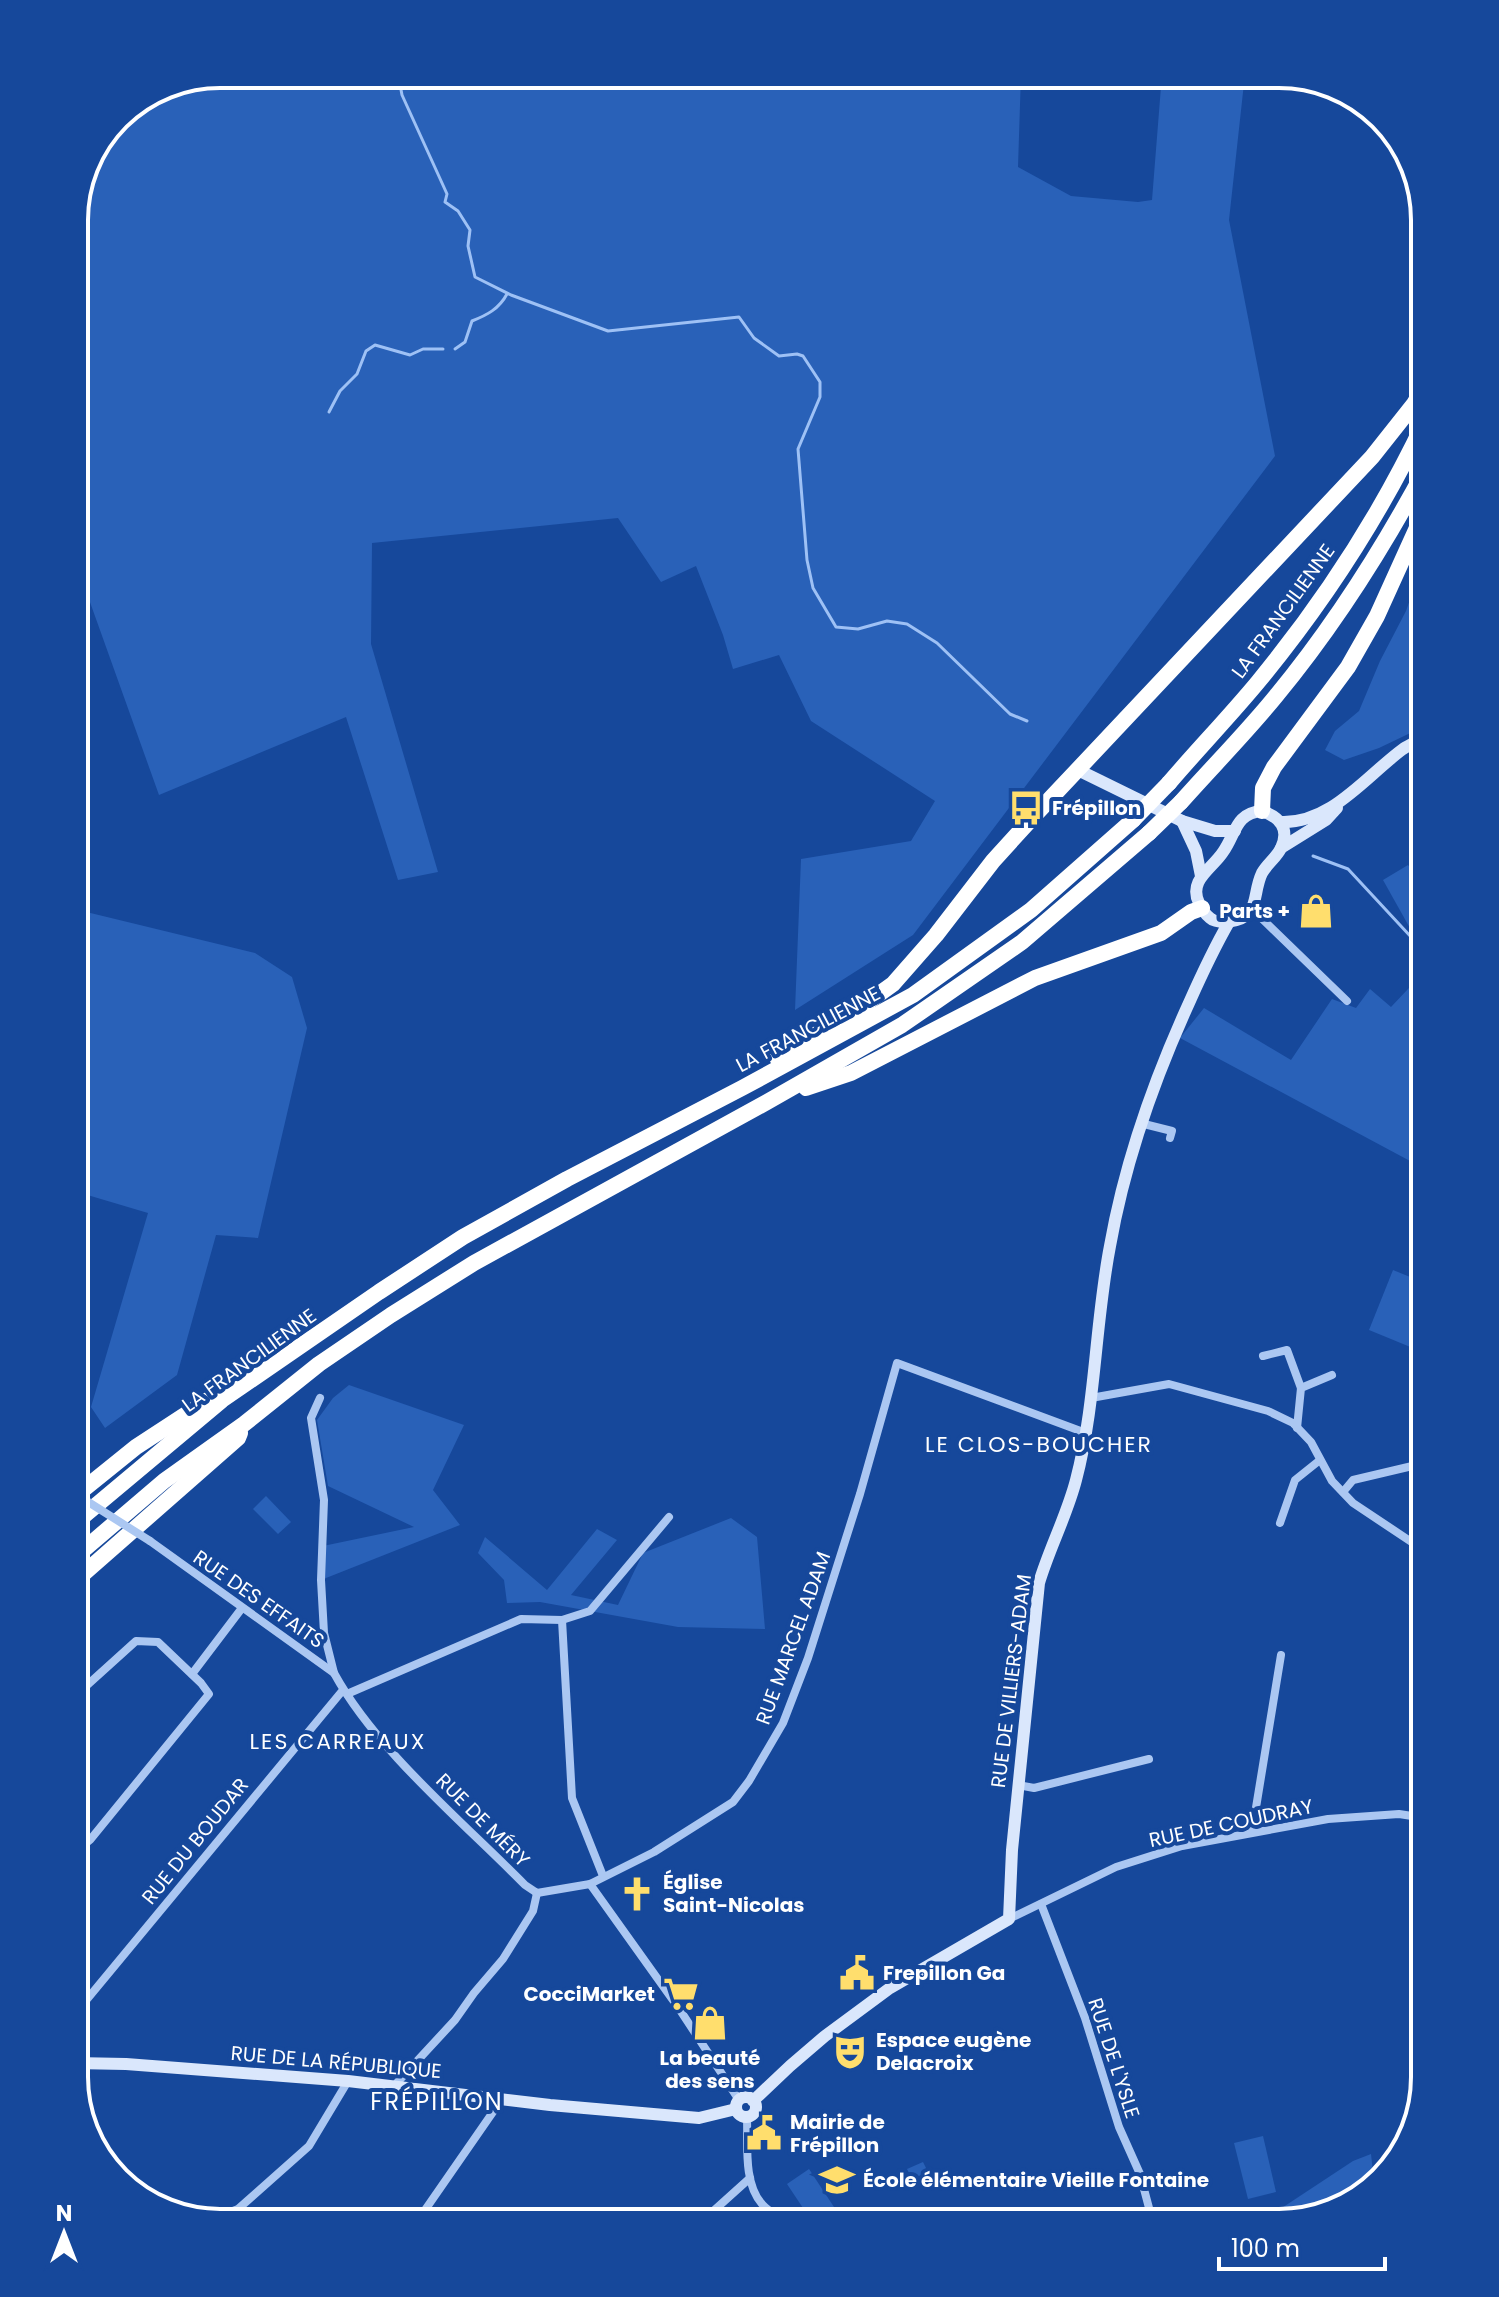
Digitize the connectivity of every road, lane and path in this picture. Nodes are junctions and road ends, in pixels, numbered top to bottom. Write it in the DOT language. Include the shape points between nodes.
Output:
graph roads {
  1 [pos="1411,408"];
  2 [pos="1411,451"];
  3 [pos="1411,496"];
  4 [pos="1411,541"];
  5 [pos="1411,745"];
  6 [pos="1078,770"];
  7 [pos="1348,795"];
  8 [pos="1262,811"];
  9 [pos="1182,821"];
  10 [pos="1281,822"];
  11 [pos="1235,831"];
  12 [pos="1281,848"];
  13 [pos="1201,876"];
  14 [pos="1253,910"];
  15 [pos="1206,914"];
  16 [pos="1229,922"];
  17 [pos="1216,944"];
  18 [pos="1347,1001"];
  19 [pos="742,1088"];
  20 [pos="767,1102"];
  21 [pos="1140,1123"];
  22 [pos="1170,1138"];
  23 [pos="1263,1356"];
  24 [pos="1332,1375"];
  25 [pos="1301,1388"];
  26 [pos="320,1398"];
  27 [pos="1091,1398"];
  28 [pos="222,1400"];
  29 [pos="244,1424"];
  30 [pos="1297,1428"];
  31 [pos="1086,1433"];
  32 [pos="1320,1460"];
  33 [pos="1411,1466"];
  34 [pos="88,1484"];
  35 [pos="1343,1492"];
  36 [pos="88,1503"];
  37 [pos="88,1512"];
  38 [pos="669,1517"];
  39 [pos="1280,1523"];
  40 [pos="1411,1542"];
  41 [pos="88,1546"];
  42 [pos="88,1570"];
  43 [pos="242,1608"];
  44 [pos="562,1620"];
  45 [pos="1281,1655"];
  46 [pos="334,1673"];
  47 [pos="192,1674"];
  48 [pos="88,1684"];
  49 [pos="345,1692"];
  50 [pos="1149,1759"];
  51 [pos="1018,1785"];
  52 [pos="1411,1816"];
  53 [pos="1252,1832"];
  54 [pos="88,1842"];
  55 [pos="603,1876"];
  56 [pos="590,1884"];
  57 [pos="537,1893"];
  58 [pos="1041,1904"];
  59 [pos="1009,1919"];
  60 [pos="88,1998"];
  61 [pos="88,2063"];
  62 [pos="348,2081"];
  63 [pos="394,2086"];
  64 [pos="502,2099"];
  65 [pos="753,2101"];
  66 [pos="737,2104"];
  67 [pos="747,2118"];
  68 [pos="750,2178"];
  69 [pos="238,2209"];
  70 [pos="426,2209"];
  71 [pos="716,2209"];
  72 [pos="768,2209"];
  73 [pos="1149,2209"];
  1 -- 6 [label="highway" via="1372,457"];
  2 -- 19 [label="highway, LA FRANCILIENNE, bridge" via="1311,612 1258,682 1133,820 1031,910 913,995"];
  3 -- 20 [label="highway, LA FRANCILIENNE, bridge" via="1335,618 1276,696 1149,833 1022,942 902,1025"];
  4 -- 8 [label="highway" via="1348,667 1274,767 1263,788"];
  5 -- 7 [label="street"];
  6 -- 9 [label="street"];
  6 -- 19 [label="highway" via="993,861 893,984 772,1061"];
  7 -- 10 [label="street" via="1315,817"];
  7 -- 12 [label="street" via="1326,820"];
  8 -- 10 [label="street"];
  8 -- 11 [label="street" via="1242,818"];
  9 -- 11 [label="street"];
  9 -- 13 [label="street"];
  10 -- 12 [label="street"];
  11 -- 13 [label="street"];
  12 -- 14 [label="street" via="1263,872"];
  13 -- 15 [label="street" via="1197,900"];
  14 -- 16 [label="street"];
  14 -- 18 [label="street"];
  15 -- 16 [label="street"];
  15 -- 17 [label="street"];
  15 -- 20 [label="highway" via="1191,912 1161,933 1035,978 851,1073"];
  16 -- 17 [label="street, RUE DE VILLIERS-ADAM"];
  17 -- 21 [label="street, RUE DE VILLIERS-ADAM"];
  19 -- 28 [label="highway, LA FRANCILIENNE" via="463,1237"];
  20 -- 29 [label="highway, LA FRANCILIENNE" via="474,1263 319,1364"];
  21 -- 22 [label="street" via="1172,1131"];
  21 -- 27 [label="street, RUE DE VILLIERS-ADAM" via="1110,1245"];
  23 -- 25 [label="street" via="1287,1350"];
  24 -- 25 [label="street"];
  25 -- 30 [label="street"];
  26 -- 46 [label="street" via="311,1418 324,1500 324,1633"];
  27 -- 30 [label="street" via="1169,1384 1268,1411"];
  27 -- 31 [label="street, RUE DE VILLIERS-ADAM"];
  28 -- 34 [label="highway" via="208,1400"];
  28 -- 37 [label="highway, LA FRANCILIENNE"];
  29 -- 41 [label="highway, LA FRANCILIENNE" via="164,1481"];
  29 -- 42 [label="highway" via="238,1438"];
  30 -- 32 [label="street"];
  31 -- 51 [label="street, RUE DE VILLIERS-ADAM" via="1075,1483 1039,1583"];
  31 -- 55 [label="street, RUE MARCEL ADAM" via="897,1363 859,1498 783,1723 733,1802 654,1852"];
  32 -- 35 [label="street"];
  32 -- 39 [label="street" via="1295,1480"];
  33 -- 35 [label="street" via="1353,1480"];
  35 -- 40 [label="street"];
  36 -- 43 [label="street, RUE DES EFFAITS, bridge"];
  38 -- 44 [label="street" via="590,1611"];
  43 -- 46 [label="street, RUE DES EFFAITS"];
  43 -- 47 [label="street"];
  44 -- 49 [label="street" via="521,1619"];
  44 -- 55 [label="street" via="572,1798"];
  45 -- 53 [label="street"];
  46 -- 49 [label="street, RUE DES EFFAITS"];
  47 -- 48 [label="street" via="158,1642 136,1641"];
  47 -- 54 [label="street" via="209,1694"];
  49 -- 57 [label="street, RUE DE MÉRY" via="384,1743"];
  49 -- 60 [label="street, RUE DU BOUDAR"];
  50 -- 51 [label="street" via="1034,1788"];
  51 -- 59 [label="street, RUE DE VILLIERS-ADAM"];
  52 -- 53 [label="street, RUE DE COUDRAY" via="1328,1819"];
  53 -- 58 [label="street, RUE DE COUDRAY" via="1156,1853"];
  55 -- 56 [label="street, RUE MARCEL ADAM"];
  56 -- 57 [label="street, RUE DE MÉRY"];
  56 -- 66 [label="street" via="680,2010"];
  57 -- 63 [label="street" via="533,1911 503,1959"];
  58 -- 59 [label="street, RUE DE COUDRAY"];
  58 -- 73 [label="street, RUE DE L'YSLE"];
  59 -- 65 [label="street" via="890,1988 813,2046"];
  61 -- 62 [label="street, RUE DE LA RÉPUBLIQUE"];
  62 -- 63 [label="street, RUE DE LA RÉPUBLIQUE"];
  62 -- 69 [label="street" via="309,2146"];
  63 -- 64 [label="street, RUE DE LA RÉPUBLIQUE"];
  64 -- 66 [label="street, RUE DE LA RÉPUBLIQUE" via="699,2118"];
  64 -- 70 [label="street"];
  65 -- 66 [label="street"];
  65 -- 67 [label="street" via="756,2110"];
  66 -- 67 [label="street" via="738,2115"];
  67 -- 68 [label="street"];
  68 -- 71 [label="street"];
  68 -- 72 [label="street"];
}
